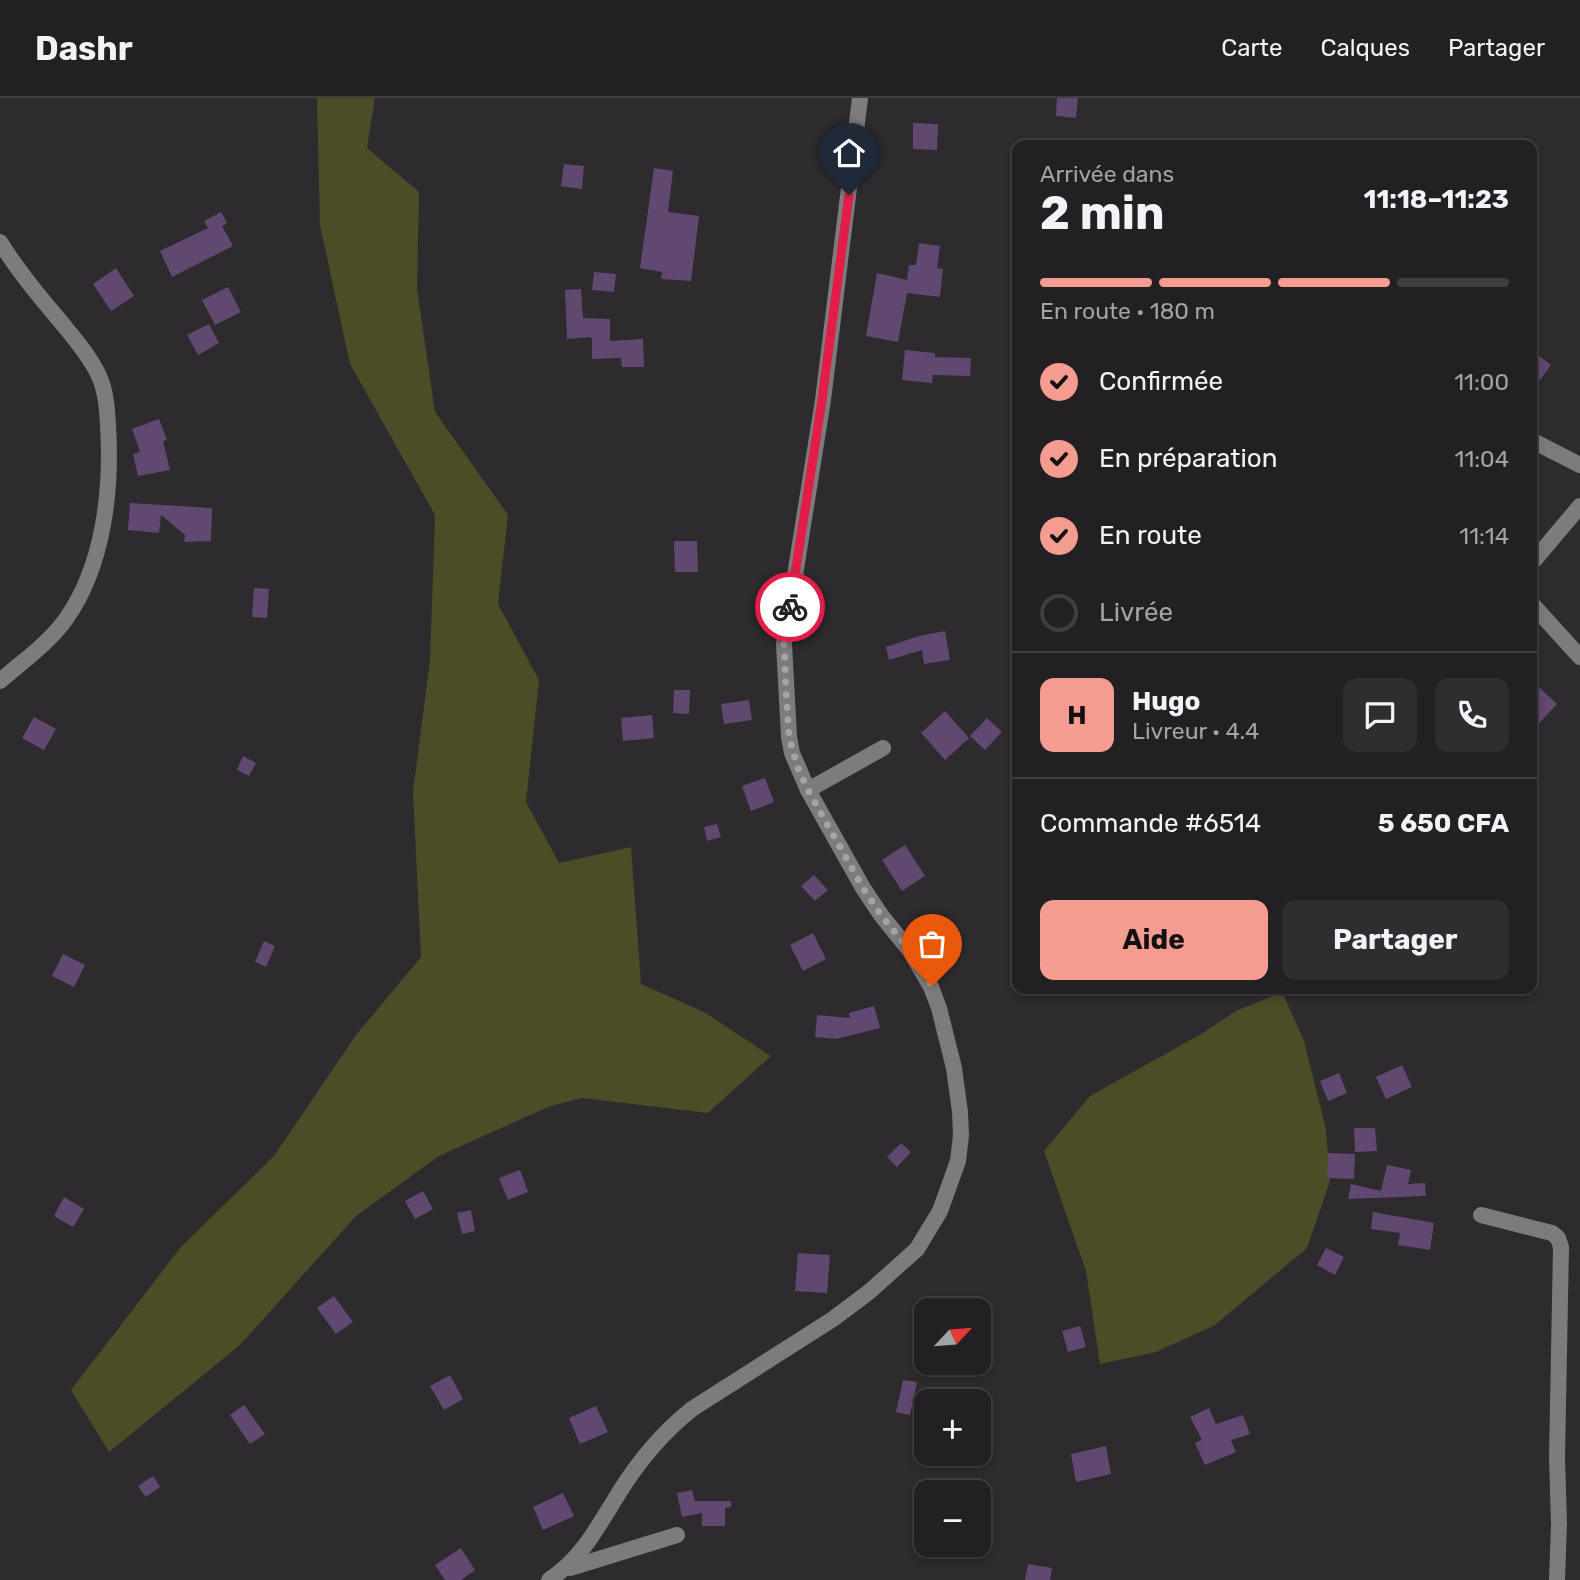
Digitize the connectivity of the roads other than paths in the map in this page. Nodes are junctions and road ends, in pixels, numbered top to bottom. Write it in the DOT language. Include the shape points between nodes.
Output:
graph roads {
  1 [pos="860,98"];
  2 [pos="0,242"];
  3 [pos="1537,443"];
  4 [pos="1580,465"];
  5 [pos="1580,506"];
  6 [pos="1537,557"];
  7 [pos="1537,610"];
  8 [pos="1580,657"];
  9 [pos="0,681"];
  10 [pos="883,748"];
  11 [pos="808,790"];
  12 [pos="1481,1215"];
  13 [pos="677,1535"];
  14 [pos="564,1570"];
  15 [pos="549,1580"];
  16 [pos="1556,1580"];
  1 -- 11 [label="street" via="822,400 784,644 789,737"];
  2 -- 9 [label="street" via="98,374 106,396 110,462 107,502 82,592 41,648"];
  3 -- 4 [label="street"];
  5 -- 6 [label="street"];
  7 -- 8 [label="street"];
  10 -- 11 [label="street"];
  11 -- 14 [label="street" via="863,888 932,986 954,1068 961,1135 958,1161 940,1211 917,1249 833,1319 673,1424 637,1466 588,1545"];
  12 -- 16 [label="street" via="1552,1233 1560,1247"];
  13 -- 14 [label="street"];
  14 -- 15 [label="street"];
}
